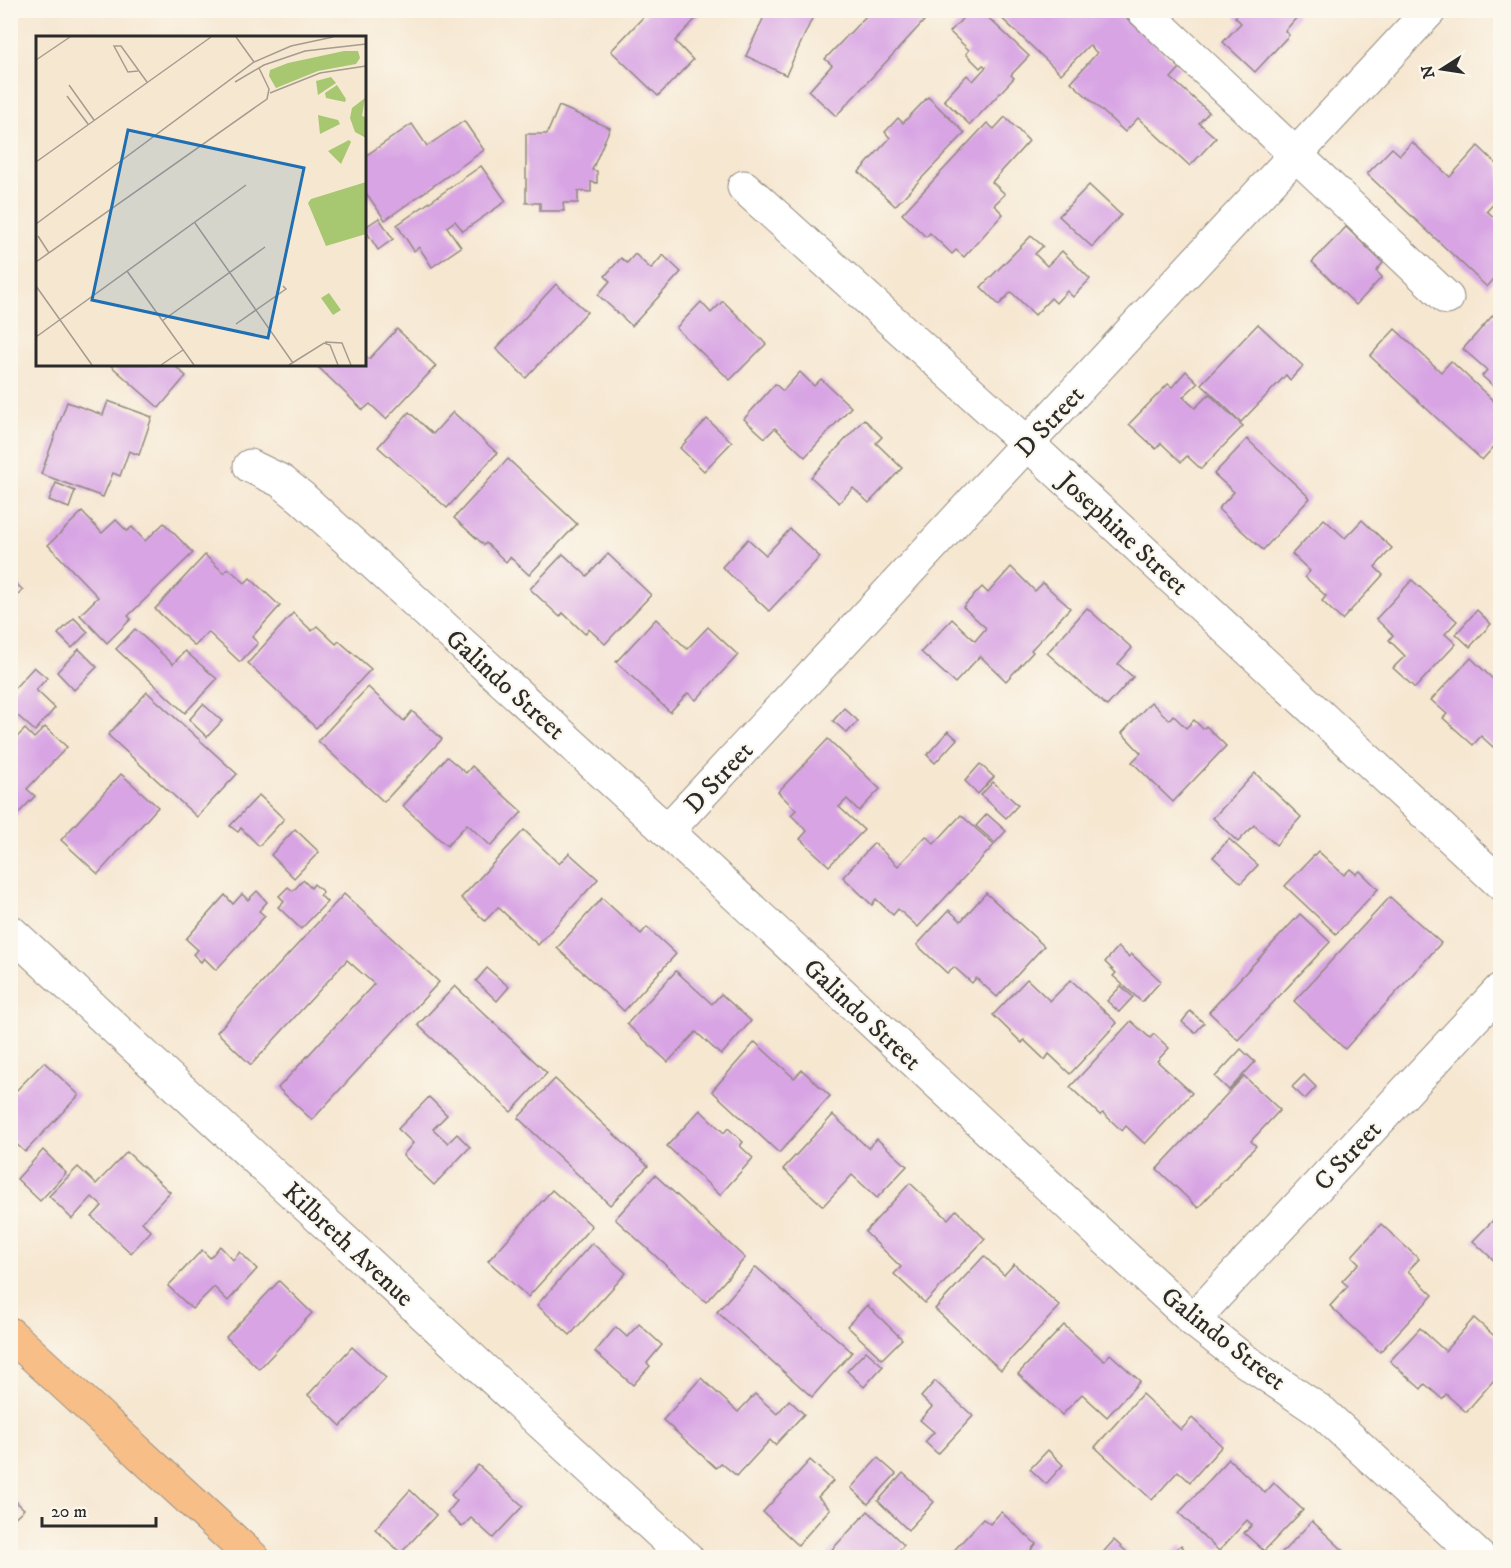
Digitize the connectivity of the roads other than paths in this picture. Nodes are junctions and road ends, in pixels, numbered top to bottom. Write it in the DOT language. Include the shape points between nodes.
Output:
graph roads {
  1 [pos="1143,10"];
  2 [pos="1430,10"];
  3 [pos="1297,155"];
  4 [pos="744,187"];
  5 [pos="1447,298"];
  6 [pos="1028,444"];
  7 [pos="250,466"];
  8 [pos="667,831"];
  9 [pos="1500,882"];
  10 [pos="10,931"];
  11 [pos="1500,990"];
  12 [pos="1193,1320"];
  13 [pos="10,1334"];
  14 [pos="253,1557"];
  15 [pos="687,1557"];
  16 [pos="1480,1557"];
  1 -- 3 [label="street"];
  2 -- 3 [label="street, D Street"];
  3 -- 5 [label="street"];
  3 -- 6 [label="street, D Street"];
  4 -- 6 [label="street, Josephine Street"];
  6 -- 8 [label="street, D Street"];
  6 -- 9 [label="street, Josephine Street"];
  7 -- 8 [label="street, Galindo Street" via="281,481 301,497"];
  8 -- 12 [label="street, Galindo Street"];
  10 -- 15 [label="street, Kilbreth Avenue"];
  11 -- 12 [label="street, C Street"];
  12 -- 16 [label="street, Galindo Street" via="1252,1366 1323,1413"];
  13 -- 14 [label="main road"];
}
